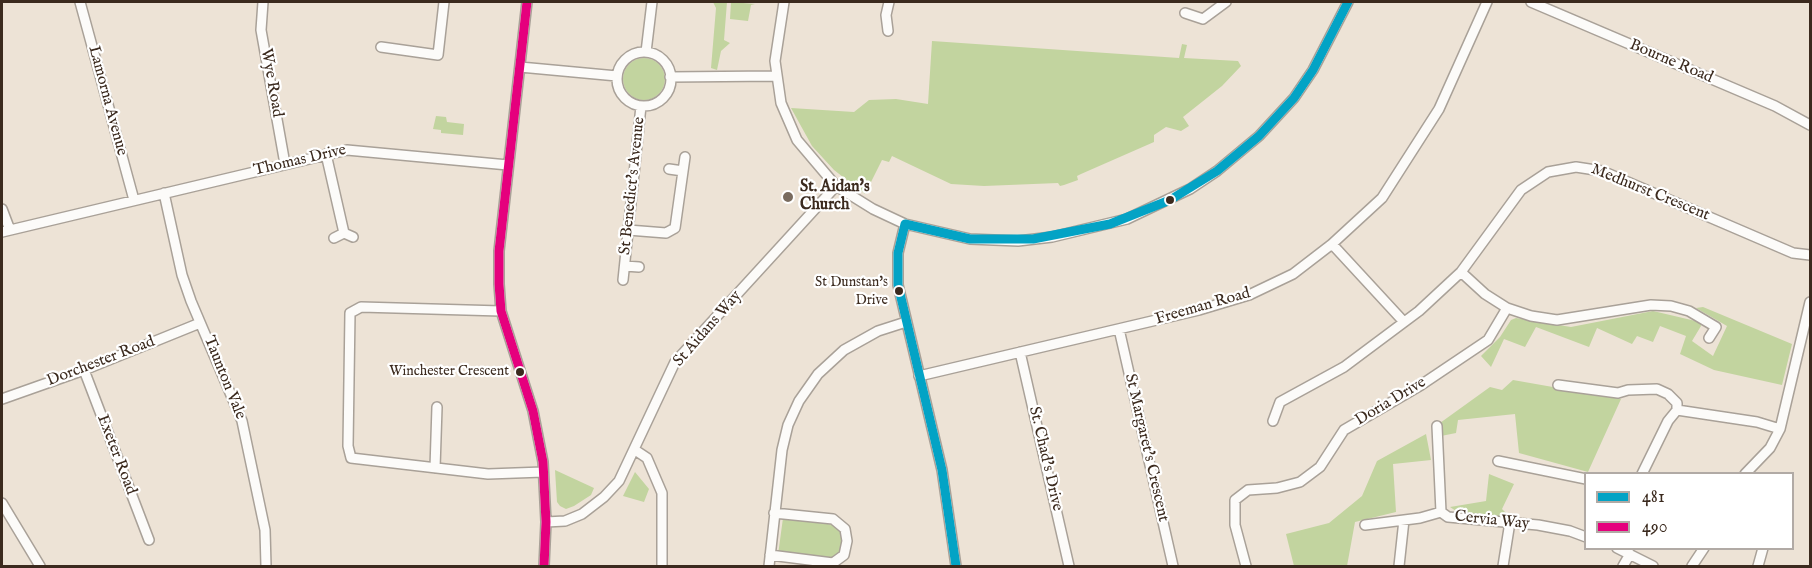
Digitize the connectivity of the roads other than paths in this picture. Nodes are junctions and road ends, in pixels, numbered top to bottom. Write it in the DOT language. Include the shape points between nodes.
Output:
graph roads {
  1 [pos="80,2"];
  2 [pos="263,2"];
  3 [pos="444,2"];
  4 [pos="526,2"];
  5 [pos="652,2"];
  6 [pos="784,2"];
  7 [pos="889,2"];
  8 [pos="1226,2"];
  9 [pos="1348,2"];
  10 [pos="1487,2"];
  11 [pos="1531,2"];
  12 [pos="1185,13"];
  13 [pos="888,31"];
  14 [pos="381,47"];
  15 [pos="646,52"];
  16 [pos="520,67"];
  17 [pos="617,76"];
  18 [pos="776,76"];
  19 [pos="670,77"];
  20 [pos="641,106"];
  21 [pos="1810,124"];
  22 [pos="326,154"];
  23 [pos="685,157"];
  24 [pos="285,164"];
  25 [pos="508,165"];
  26 [pos="669,170"];
  27 [pos="683,171"];
  28 [pos="836,186"];
  29 [pos="164,193"];
  30 [pos="134,200"];
  31 [pos="2,209"];
  32 [pos="905,224"];
  33 [pos="628,230"];
  34 [pos="6,231"];
  35 [pos="334,238"];
  36 [pos="1332,244"];
  37 [pos="1810,255"];
  38 [pos="625,266"];
  39 [pos="639,267"];
  40 [pos="1461,272"];
  41 [pos="623,280"];
  42 [pos="1810,302"];
  43 [pos="1507,308"];
  44 [pos="501,311"];
  45 [pos="906,322"];
  46 [pos="1404,322"];
  47 [pos="200,323"];
  48 [pos="1119,329"];
  49 [pos="1709,338"];
  50 [pos="1020,352"];
  51 [pos="84,370"];
  52 [pos="919,376"];
  53 [pos="1558,385"];
  54 [pos="2,399"];
  55 [pos="437,407"];
  56 [pos="1677,410"];
  57 [pos="1273,421"];
  58 [pos="1437,426"];
  59 [pos="1780,429"];
  60 [pos="635,450"];
  61 [pos="1498,461"];
  62 [pos="435,468"];
  63 [pos="1752,471"];
  64 [pos="543,472"];
  65 [pos="1643,472"];
  66 [pos="1584,478"];
  67 [pos="2,503"];
  68 [pos="1442,512"];
  69 [pos="774,513"];
  70 [pos="1404,520"];
  71 [pos="546,522"];
  72 [pos="1510,522"];
  73 [pos="1365,525"];
  74 [pos="1584,536"];
  75 [pos="149,540"];
  76 [pos="1620,550"];
  77 [pos="1703,550"];
  78 [pos="1763,550"];
  79 [pos="1630,554"];
  80 [pos="770,555"];
  81 [pos="40,567"];
  82 [pos="266,567"];
  83 [pos="544,567"];
  84 [pos="662,567"];
  85 [pos="769,567"];
  86 [pos="957,567"];
  87 [pos="1069,567"];
  88 [pos="1173,567"];
  89 [pos="1246,567"];
  90 [pos="1399,567"];
  91 [pos="1503,567"];
  92 [pos="1623,567"];
  93 [pos="1653,567"];
  94 [pos="1692,567"];
  95 [pos="1758,567"];
  1 -- 30 [label="street, Lamorna Avenue"];
  2 -- 24 [label="street, Wye Road" via="261,30"];
  3 -- 14 [label="street" via="437,59"];
  4 -- 16 [label="street"];
  5 -- 15 [label="street"];
  6 -- 18 [label="street"];
  7 -- 13 [label="street"];
  8 -- 12 [label="street" via="1203,19"];
  9 -- 32 [label="street" via="1318,62 1294,98 1259,136 1170,200 1110,224 1033,239 970,239"];
  10 -- 36 [label="street, Freeman Road" via="1439,109 1414,151 1382,198"];
  11 -- 21 [label="street, Bourne Road"];
  15 -- 17 [label="street" via="634,53 625,60"];
  15 -- 19 [label="street" via="663,60"];
  16 -- 17 [label="street"];
  16 -- 25 [label="street"];
  17 -- 20 [label="street, St Benedict's Avenue" via="622,95"];
  18 -- 19 [label="street"];
  18 -- 28 [label="street" via="782,110 792,133"];
  19 -- 20 [label="street, St Benedict's Avenue" via="669,90 663,98"];
  20 -- 33 [label="street, St Benedict's Avenue"];
  22 -- 24 [label="street, Thomas Drive"];
  22 -- 25 [label="street, Thomas Drive" via="357,149"];
  22 -- 35 [label="street" via="349,235"];
  23 -- 27 [label="street"];
  24 -- 29 [label="street, Thomas Drive"];
  25 -- 44 [label="street" via="499,252"];
  26 -- 27 [label="street"];
  27 -- 33 [label="street" via="679,218 674,230"];
  28 -- 32 [label="street"];
  28 -- 60 [label="street, St Aidans Way" via="675,362"];
  29 -- 30 [label="street"];
  29 -- 47 [label="street, Taunton Vale" via="182,275"];
  30 -- 34 [label="street"];
  31 -- 34 [label="street"];
  32 -- 45 [label="street" via="897,268"];
  33 -- 38 [label="street, St Benedict's Avenue"];
  36 -- 46 [label="street"];
  36 -- 48 [label="street, Freeman Road" via="1293,274 1249,295"];
  37 -- 40 [label="street, Medhurst Crescent" via="1793,253 1602,171 1576,167 1548,172 1521,190"];
  38 -- 39 [label="street, St Benedict's Avenue"];
  38 -- 41 [label="street, St Benedict's Avenue"];
  40 -- 43 [label="street"];
  40 -- 46 [label="street, Medhurst Crescent"];
  42 -- 59 [label="street"];
  43 -- 49 [label="street" via="1557,320 1651,305 1671,306 1689,311 1716,327"];
  43 -- 89 [label="street, Doria Drive" via="1488,340 1344,430 1320,467 1300,482 1248,490 1235,500 1235,525"];
  44 -- 62 [label="street" via="361,307 350,313 351,458"];
  44 -- 64 [label="street" via="534,411"];
  45 -- 52 [label="street"];
  45 -- 69 [label="street" via="884,328 849,347 827,364 807,388 784,436"];
  46 -- 57 [label="street, Medhurst Crescent" via="1344,367 1280,402"];
  47 -- 51 [label="street, Dorchester Road"];
  47 -- 82 [label="street, Taunton Vale" via="242,421 265,530"];
  48 -- 50 [label="street, Freeman Road"];
  48 -- 88 [label="street, St Margaret's Crescent"];
  50 -- 52 [label="street, Freeman Road"];
  50 -- 87 [label="street, St. Chad's Drive"];
  51 -- 54 [label="street, Dorchester Road"];
  51 -- 75 [label="street, Exeter Road"];
  52 -- 86 [label="street" via="942,470"];
  53 -- 56 [label="street" via="1618,393 1657,389 1668,394"];
  55 -- 62 [label="street"];
  56 -- 59 [label="street"];
  56 -- 65 [label="street"];
  58 -- 68 [label="street"];
  59 -- 63 [label="street"];
  60 -- 71 [label="street, St Aidans Way" via="619,481 604,497 582,514 565,521"];
  60 -- 84 [label="street" via="647,458 663,494"];
  61 -- 66 [label="street"];
  62 -- 64 [label="street" via="493,474"];
  64 -- 71 [label="street"];
  67 -- 81 [label="street"];
  68 -- 70 [label="street, Cervia Way"];
  68 -- 72 [label="street, Cervia Way" via="1448,517"];
  69 -- 80 [label="street"];
  69 -- 80 [label="street" via="832,519 844,529 848,542 844,555 833,563"];
  70 -- 73 [label="street, Cervia Way"];
  70 -- 90 [label="street"];
  71 -- 83 [label="street"];
  72 -- 74 [label="street, Cervia Way"];
  72 -- 91 [label="street"];
  76 -- 79 [label="street"];
  77 -- 94 [label="street"];
  78 -- 95 [label="street"];
  79 -- 92 [label="street"];
  79 -- 93 [label="street"];
  80 -- 85 [label="street"];
}
